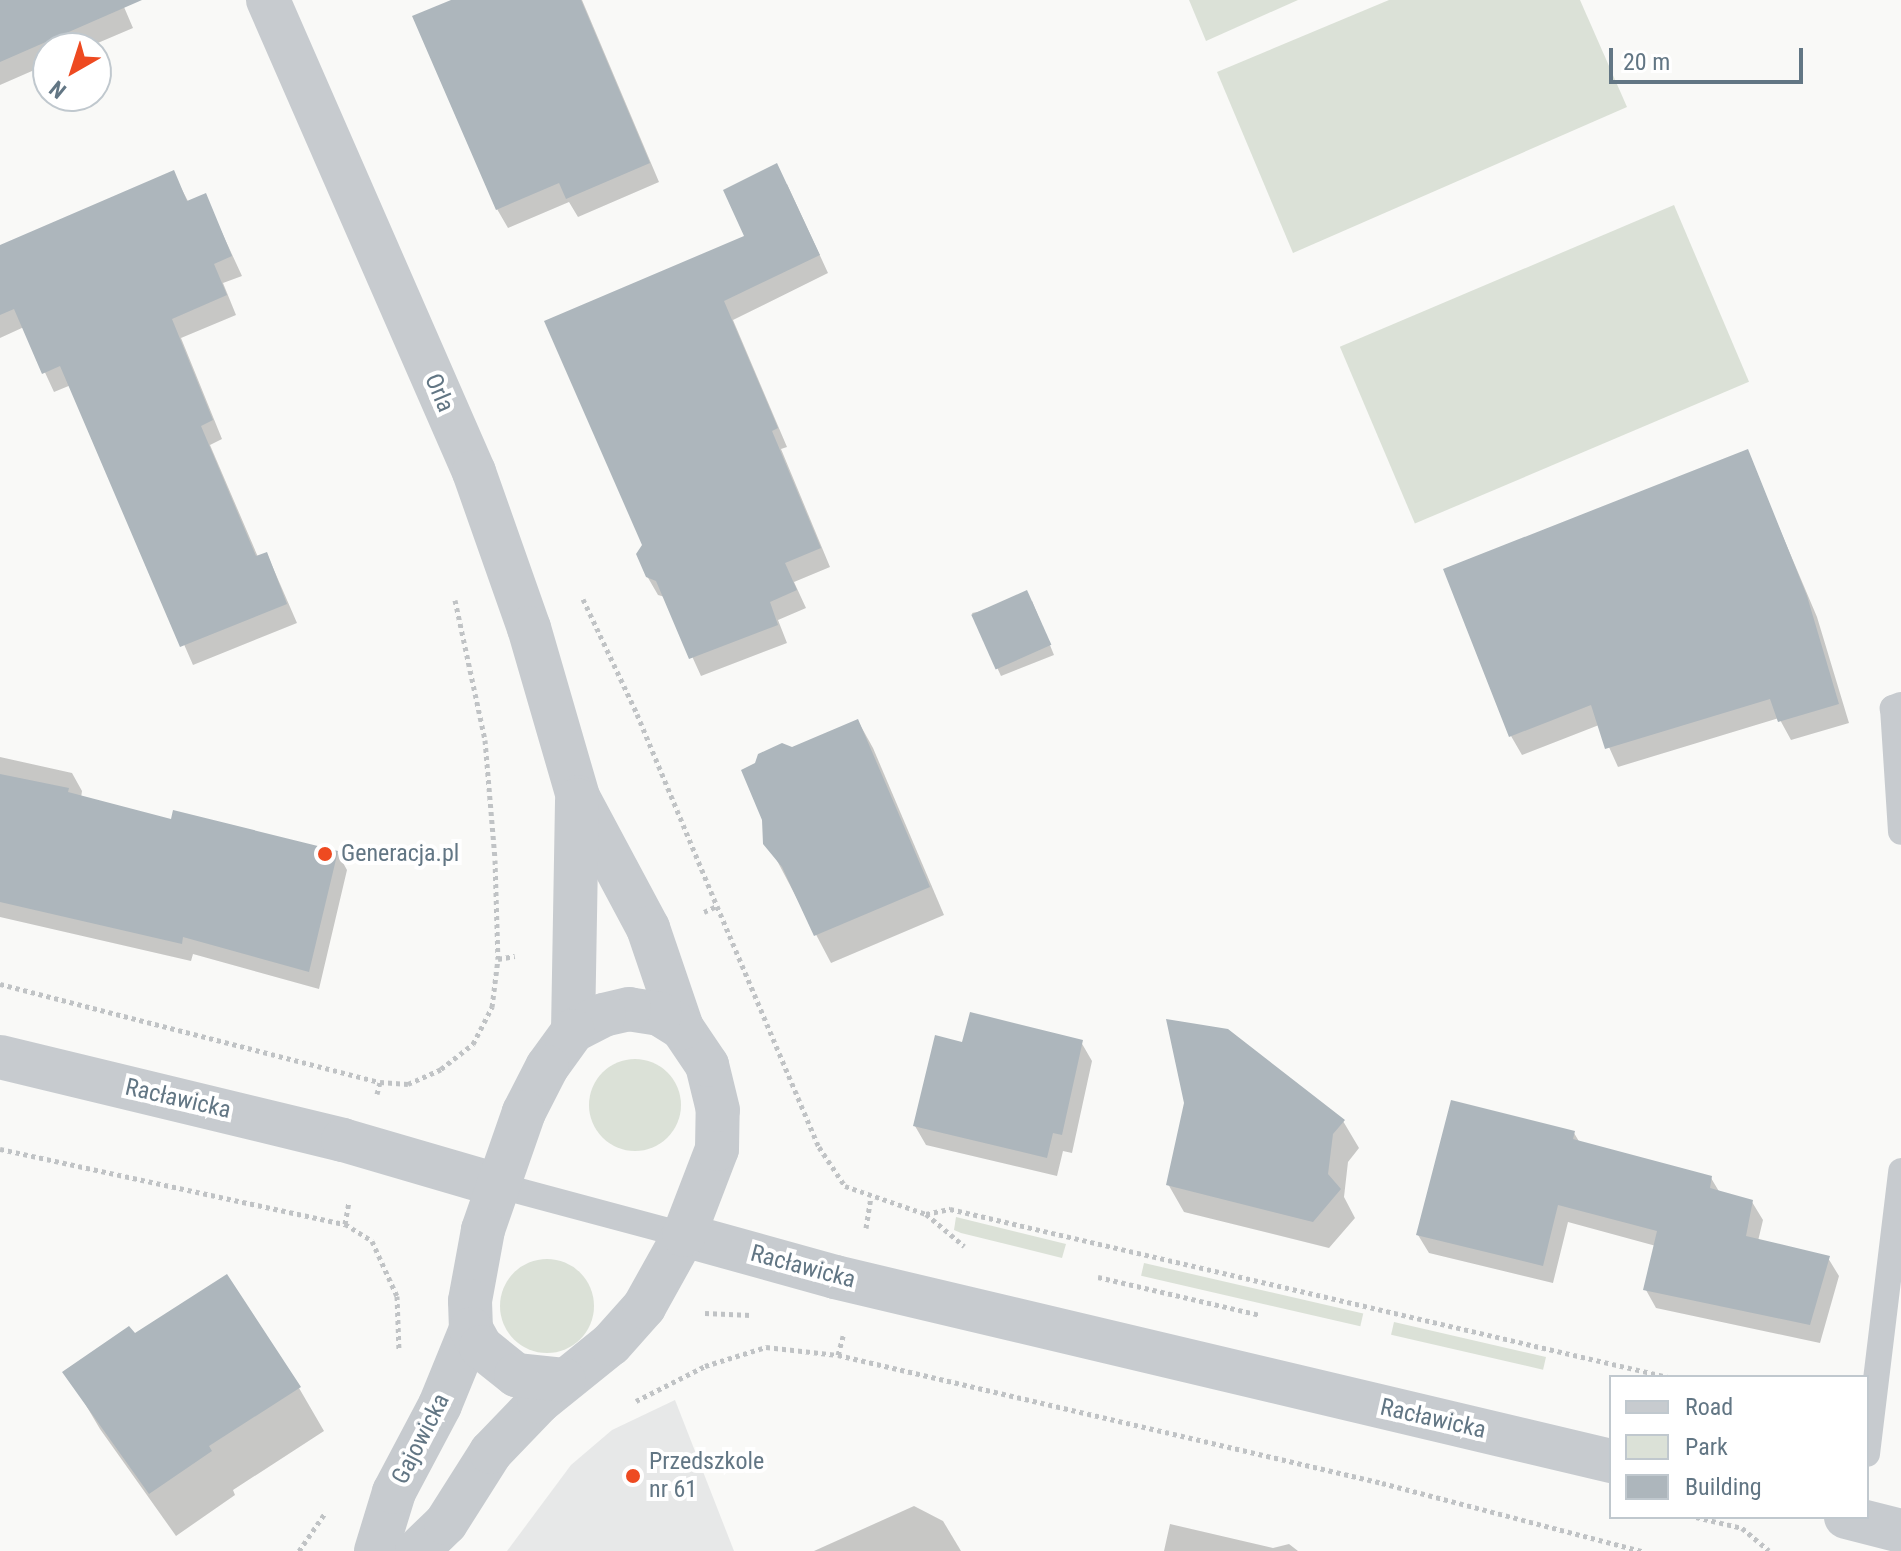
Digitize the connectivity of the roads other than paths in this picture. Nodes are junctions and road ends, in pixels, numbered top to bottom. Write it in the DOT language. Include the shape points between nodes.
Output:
graph roads {
  1 [pos="268,0"];
  2 [pos="1901,705"];
  3 [pos="578,797"];
  4 [pos="1901,832"];
  5 [pos="682,1028"];
  6 [pos="573,1031"];
  7 [pos="0,1057"];
  8 [pos="1901,1171"];
  9 [pos="497,1185"];
  10 [pos="684,1235"];
  11 [pos="471,1329"];
  12 [pos="564,1380"];
  13 [pos="1869,1437"];
  14 [pos="1609,1461"];
  15 [pos="1857,1519"];
  16 [pos="1901,1531"];
  17 [pos="376,1551"];
  18 [pos="417,1551"];
  1 -- 3 [label="street, Orla" via="474,472 529,628"];
  2 -- 4 [label="lane" via="1893,708"];
  3 -- 5 [label="street, Orla" via="648,928"];
  3 -- 6 [label="street, Orla"];
  5 -- 6 [label="street" via="660,1014 629,1009"];
  5 -- 10 [label="street" via="707,1065 718,1110 717,1149"];
  6 -- 9 [label="street" via="529,1101"];
  7 -- 9 [label="street, Racławicka" via="343,1140"];
  8 -- 13 [label="lane"];
  9 -- 10 [label="lane, Racławicka"];
  9 -- 11 [label="street" via="475,1272"];
  10 -- 12 [label="street" via="644,1307 611,1344"];
  10 -- 14 [label="street, Racławicka" via="835,1277"];
  11 -- 12 [label="street" via="481,1347 516,1375"];
  11 -- 17 [label="street, Gajowicka" via="440,1405 394,1492"];
  12 -- 18 [label="street" via="491,1452 446,1523"];
  15 -- 16 [label="street"];
}
